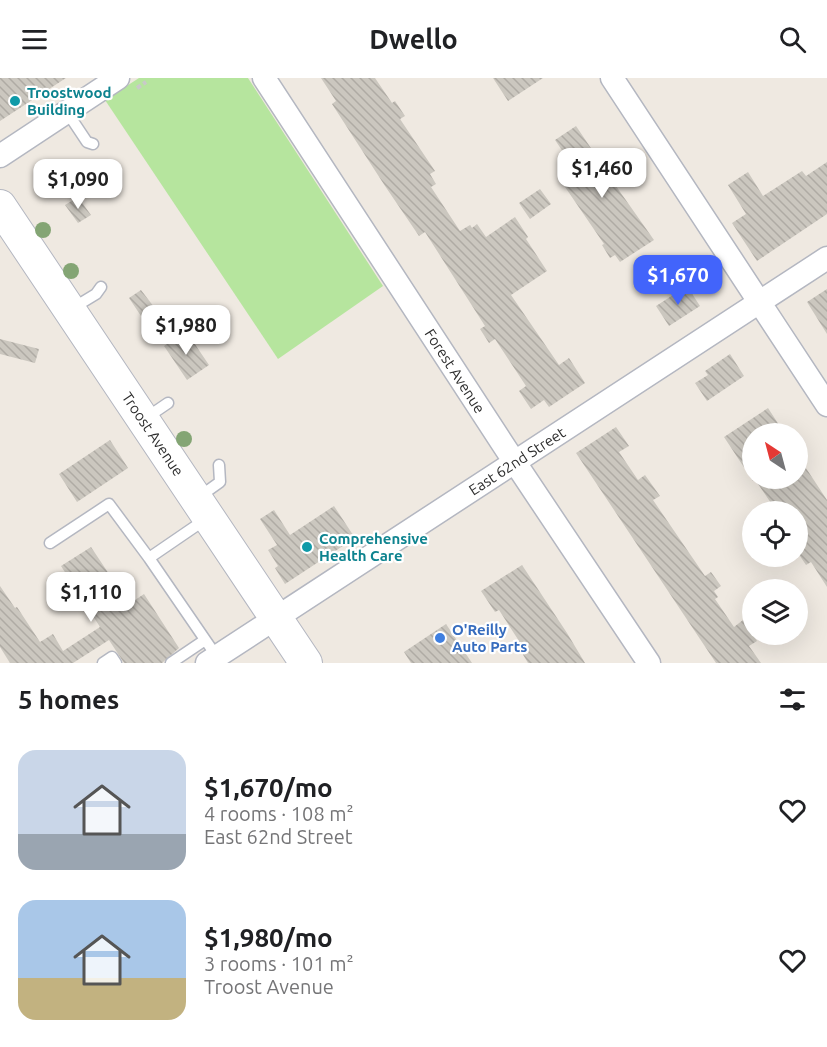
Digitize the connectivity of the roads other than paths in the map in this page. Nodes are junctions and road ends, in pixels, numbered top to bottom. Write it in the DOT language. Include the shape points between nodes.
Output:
graph roads {
  1 [pos="118,78"];
  2 [pos="264,78"];
  3 [pos="612,78"];
  4 [pos="67,112"];
  5 [pos="93,144"];
  6 [pos="0,156"];
  7 [pos="0,206"];
  8 [pos="827,258"];
  9 [pos="101,287"];
  10 [pos="759,302"];
  11 [pos="70,310"];
  12 [pos="827,405"];
  13 [pos="515,462"];
  14 [pos="219,465"];
  15 [pos="202,508"];
  16 [pos="50,543"];
  17 [pos="149,558"];
  18 [pos="276,618"];
  19 [pos="210,654"];
  20 [pos="103,663"];
  21 [pos="116,663"];
  22 [pos="171,663"];
  23 [pos="306,663"];
  24 [pos="649,663"];
  1 -- 4 [label="street"];
  2 -- 13 [label="street, Forest Avenue"];
  3 -- 10 [label="street"];
  4 -- 5 [label="lane" via="87,142"];
  4 -- 6 [label="street"];
  7 -- 11 [label="main road, Troost Avenue"];
  8 -- 10 [label="street, East 62nd Street"];
  9 -- 11 [label="lane"];
  10 -- 12 [label="street"];
  10 -- 13 [label="street, East 62nd Street"];
  11 -- 15 [label="main road, Troost Avenue" via="155,411"];
  13 -- 18 [label="street, East 62nd Street"];
  13 -- 24 [label="street, Forest Avenue"];
  14 -- 15 [label="lane" via="220,482"];
  15 -- 17 [label="lane"];
  15 -- 18 [label="main road, Troost Avenue"];
  16 -- 17 [label="lane" via="109,504"];
  17 -- 19 [label="lane"];
  18 -- 19 [label="street, East 62nd Street"];
  18 -- 23 [label="main road, Troost Avenue"];
  19 -- 22 [label="lane"];
  20 -- 21 [label="lane" via="112,657"];
}
